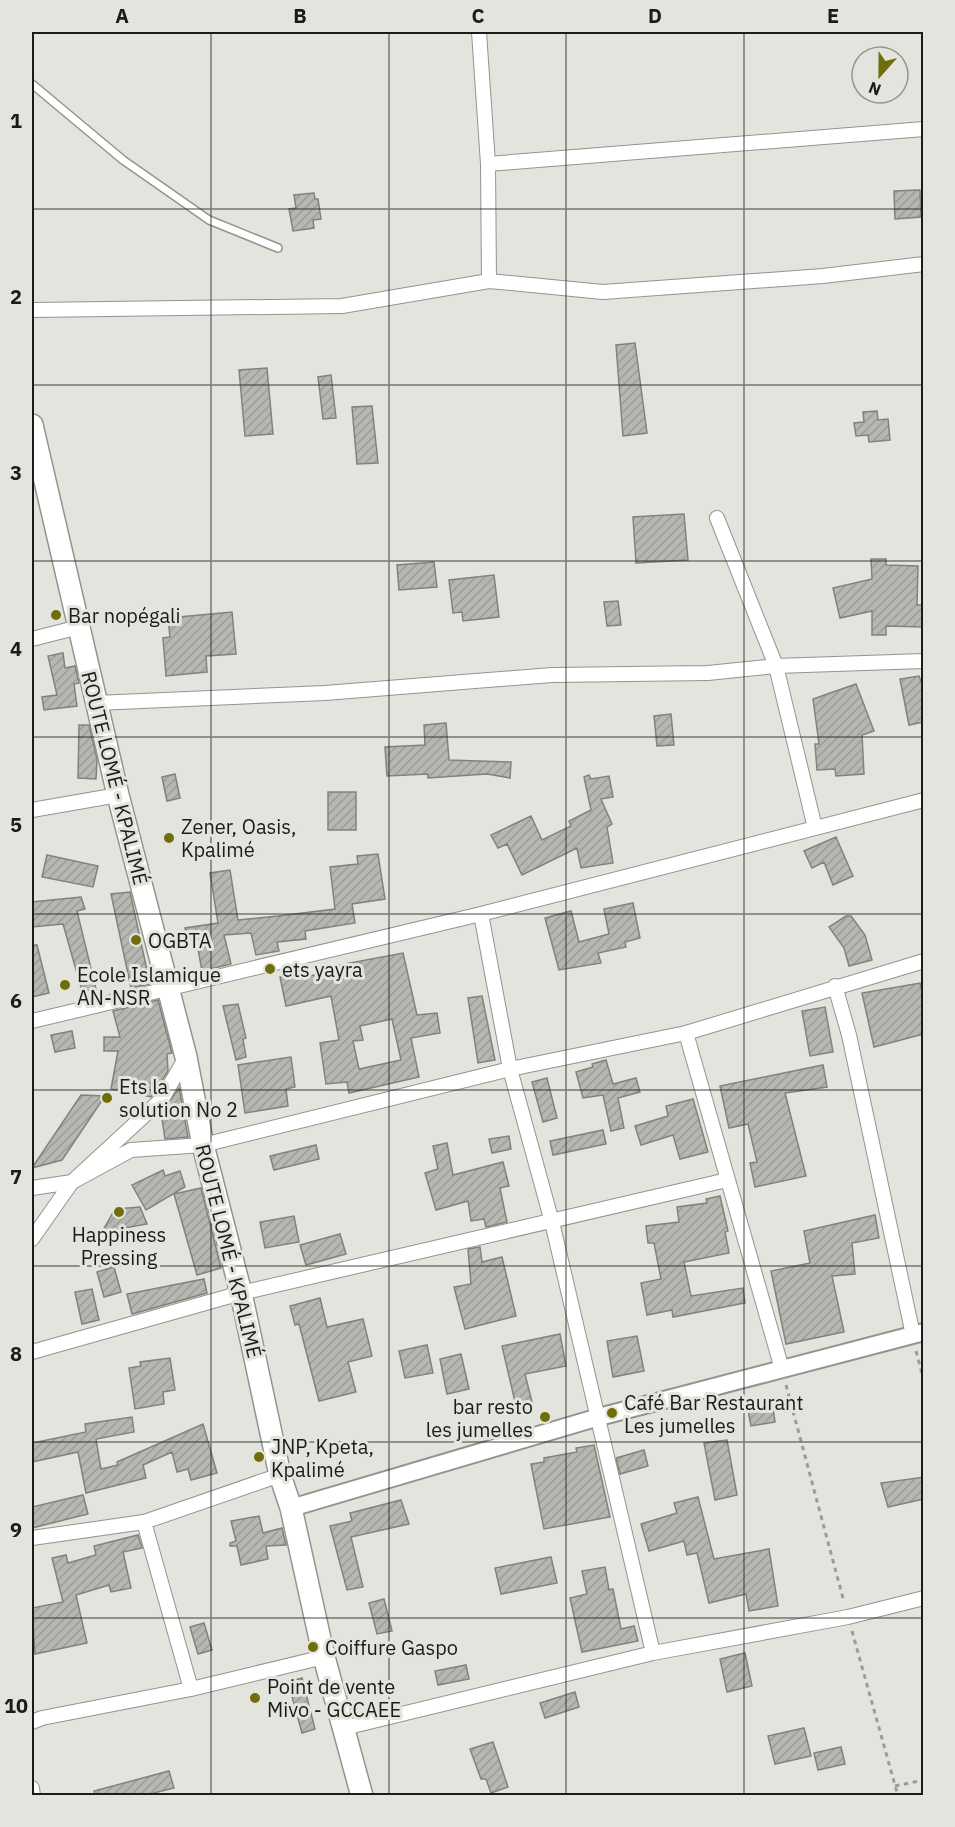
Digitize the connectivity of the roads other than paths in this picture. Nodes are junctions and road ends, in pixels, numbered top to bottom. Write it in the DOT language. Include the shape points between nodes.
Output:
graph roads {
  1 [pos="479,32"];
  2 [pos="32,84"];
  3 [pos="924,129"];
  4 [pos="488,164"];
  5 [pos="278,248"];
  6 [pos="924,264"];
  7 [pos="489,281"];
  8 [pos="32,310"];
  9 [pos="32,425"];
  10 [pos="717,518"];
  11 [pos="79,627"];
  12 [pos="32,639"];
  13 [pos="924,661"];
  14 [pos="776,666"];
  15 [pos="96,703"];
  16 [pos="118,795"];
  17 [pos="924,800"];
  18 [pos="32,810"];
  19 [pos="815,828"];
  20 [pos="481,914"];
  21 [pos="924,961"];
  22 [pos="835,986"];
  23 [pos="168,989"];
  24 [pos="32,1021"];
  25 [pos="686,1033"];
  26 [pos="186,1057"];
  27 [pos="510,1069"];
  28 [pos="202,1145"];
  29 [pos="727,1180"];
  30 [pos="72,1182"];
  31 [pos="32,1188"];
  32 [pos="552,1222"];
  33 [pos="32,1239"];
  34 [pos="241,1293"];
  35 [pos="918,1333"];
  36 [pos="32,1352"];
  37 [pos="782,1369"];
  38 [pos="599,1417"];
  39 [pos="280,1475"];
  40 [pos="291,1508"];
  41 [pos="144,1522"];
  42 [pos="32,1538"];
  43 [pos="924,1598"];
  44 [pos="652,1653"];
  45 [pos="324,1657"];
  46 [pos="191,1689"];
  47 [pos="32,1722"];
  48 [pos="344,1728"];
  49 [pos="32,1788"];
  50 [pos="33,1796"];
  51 [pos="362,1796"];
  1 -- 4 [label="street"];
  2 -- 5 [label="lane" via="123,160 209,220"];
  3 -- 4 [label="street"];
  4 -- 7 [label="street"];
  6 -- 7 [label="street" via="823,276 603,292"];
  7 -- 8 [label="street" via="342,306"];
  9 -- 11 [label="main road, ROUTE LOMÉ - KPALIMÉ"];
  10 -- 14 [label="street"];
  11 -- 12 [label="street"];
  11 -- 15 [label="main road, ROUTE LOMÉ - KPALIMÉ"];
  13 -- 14 [label="street"];
  14 -- 15 [label="street" via="708,674 552,675 325,693"];
  14 -- 19 [label="street"];
  15 -- 16 [label="main road, ROUTE LOMÉ - KPALIMÉ"];
  16 -- 18 [label="street"];
  16 -- 23 [label="main road, ROUTE LOMÉ - KPALIMÉ"];
  17 -- 19 [label="street"];
  19 -- 20 [label="street"];
  20 -- 23 [label="street"];
  20 -- 27 [label="street"];
  21 -- 22 [label="street"];
  22 -- 25 [label="street"];
  22 -- 35 [label="street"];
  23 -- 24 [label="street"];
  23 -- 26 [label="main road, ROUTE LOMÉ - KPALIMÉ"];
  25 -- 27 [label="street"];
  25 -- 29 [label="street"];
  26 -- 28 [label="main road, ROUTE LOMÉ - KPALIMÉ"];
  26 -- 30 [label="street" via="162,1099"];
  27 -- 28 [label="street"];
  27 -- 32 [label="street"];
  28 -- 30 [label="street" via="131,1150"];
  28 -- 34 [label="main road, ROUTE LOMÉ - KPALIMÉ"];
  29 -- 32 [label="street"];
  29 -- 37 [label="street"];
  30 -- 31 [label="street"];
  30 -- 33 [label="street"];
  32 -- 34 [label="street"];
  32 -- 38 [label="street"];
  34 -- 36 [label="street"];
  34 -- 39 [label="main road, ROUTE LOMÉ - KPALIMÉ"];
  35 -- 37 [label="street"];
  37 -- 38 [label="street"];
  38 -- 40 [label="street"];
  38 -- 44 [label="street"];
  39 -- 40 [label="main road, ROUTE LOMÉ - KPALIMÉ"];
  39 -- 41 [label="street"];
  40 -- 45 [label="main road, ROUTE LOMÉ - KPALIMÉ"];
  41 -- 42 [label="street"];
  41 -- 46 [label="street"];
  43 -- 44 [label="street" via="848,1617"];
  44 -- 48 [label="street"];
  45 -- 46 [label="street"];
  45 -- 48 [label="main road, ROUTE LOMÉ - KPALIMÉ"];
  46 -- 47 [label="street"];
  48 -- 51 [label="main road, ROUTE LOMÉ - KPALIMÉ"];
  49 -- 50 [label="street"];
}
